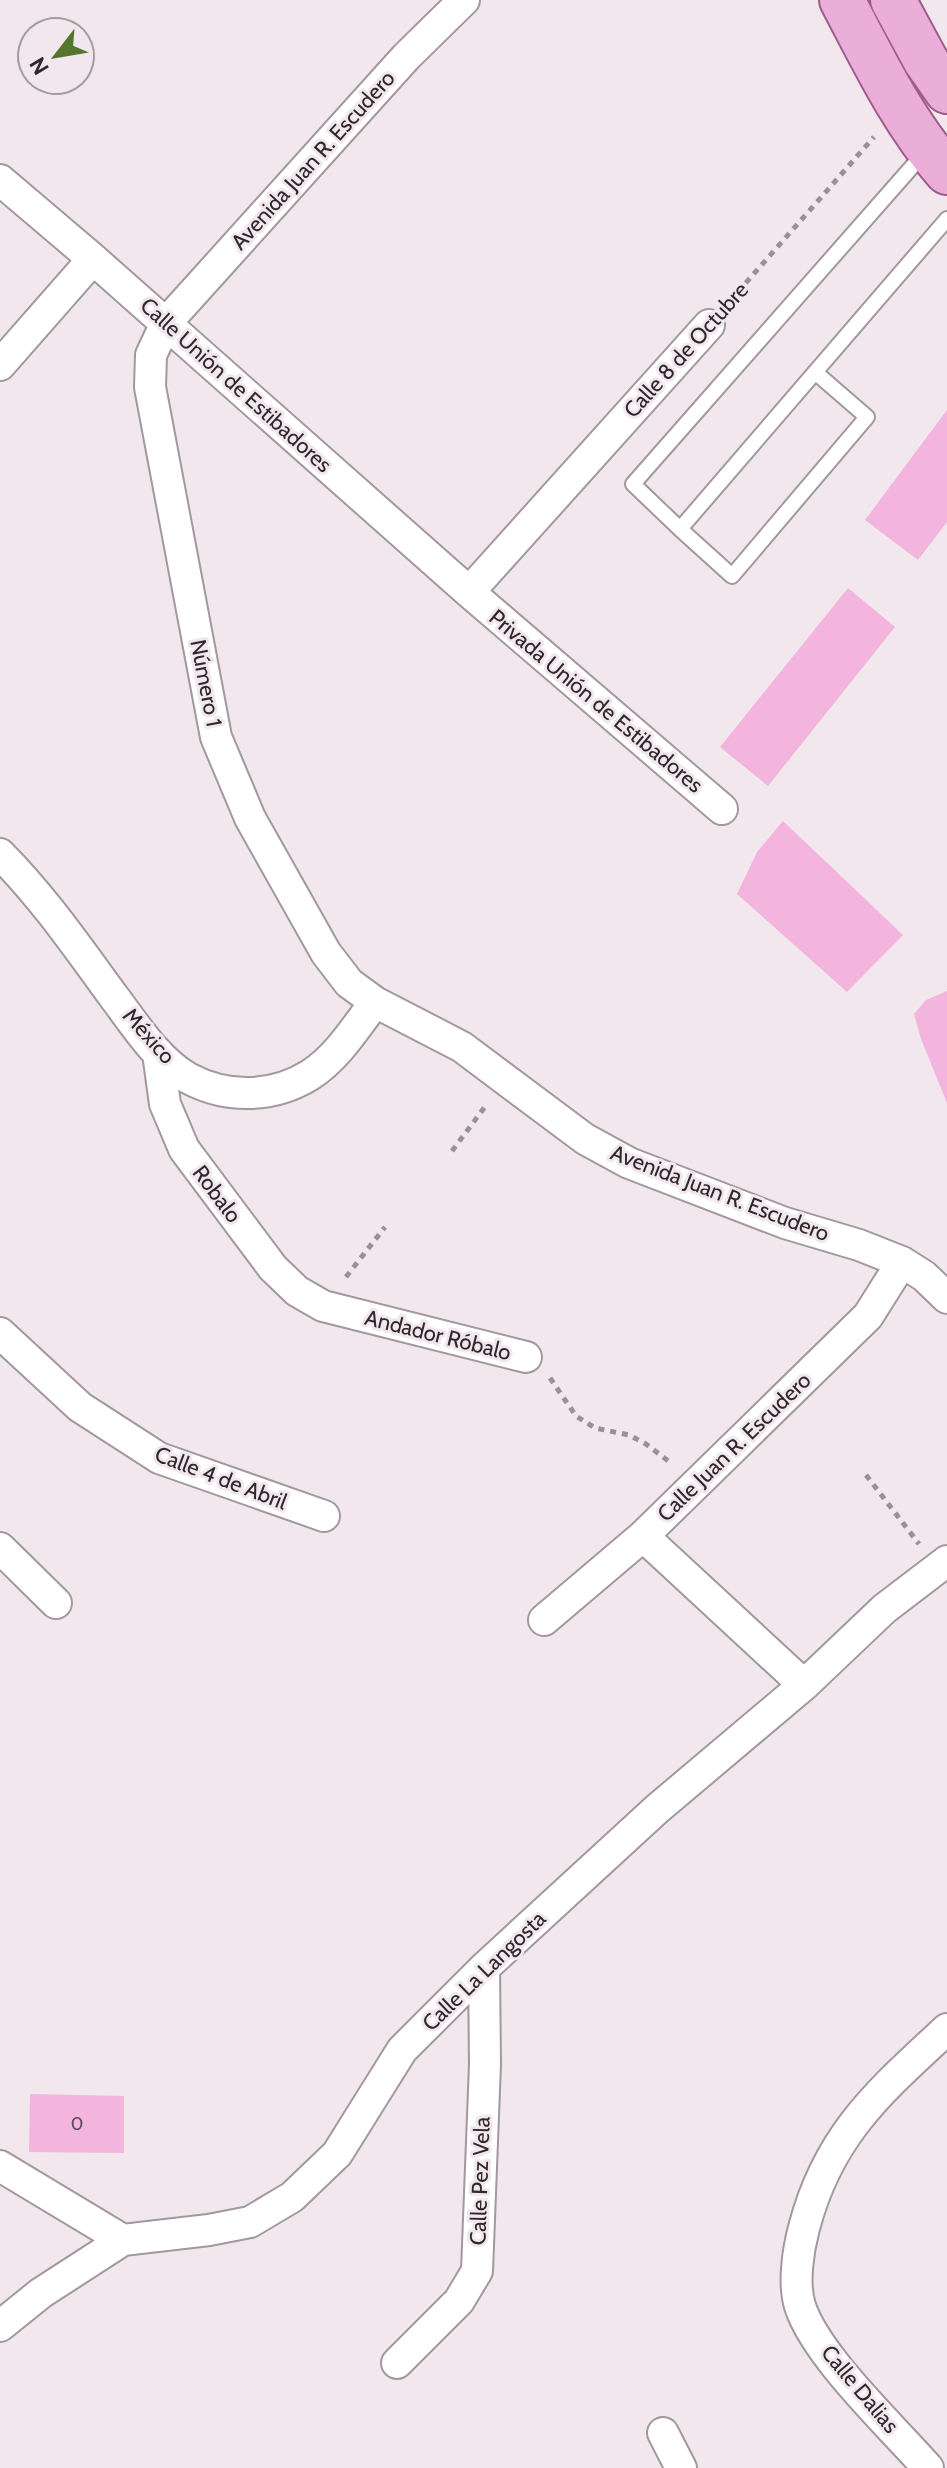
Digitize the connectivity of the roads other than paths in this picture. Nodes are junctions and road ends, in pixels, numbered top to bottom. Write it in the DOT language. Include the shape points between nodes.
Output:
graph roads {
  1 [pos="464,0"];
  2 [pos="842,0"];
  3 [pos="893,0"];
  4 [pos="947,91"];
  5 [pos="938,160"];
  6 [pos="0,180"];
  7 [pos="947,219"];
  8 [pos="93,259"];
  9 [pos="166,323"];
  10 [pos="709,325"];
  11 [pos="0,365"];
  12 [pos="815,372"];
  13 [pos="680,529"];
  14 [pos="469,592"];
  15 [pos="722,809"];
  16 [pos="0,854"];
  17 [pos="375,1002"];
  18 [pos="158,1053"];
  19 [pos="902,1262"];
  20 [pos="947,1298"];
  21 [pos="323,1306"];
  22 [pos="0,1333"];
  23 [pos="526,1357"];
  24 [pos="324,1516"];
  25 [pos="643,1536"];
  26 [pos="0,1548"];
  27 [pos="942,1565"];
  28 [pos="56,1603"];
  29 [pos="544,1620"];
  30 [pos="804,1685"];
  31 [pos="484,1968"];
  32 [pos="947,2029"];
  33 [pos="0,2166"];
  34 [pos="123,2240"];
  35 [pos="0,2326"];
  36 [pos="397,2363"];
  37 [pos="663,2433"];
  38 [pos="681,2468"];
  39 [pos="928,2468"];
  1 -- 9 [label="street, Avenida Juan R. Escudero"];
  2 -- 5 [label="main road"];
  3 -- 4 [label="main road"];
  5 -- 13 [label="lane" via="633,484"];
  6 -- 8 [label="street, Calle Unión de Estibadores"];
  7 -- 12 [label="lane"];
  8 -- 9 [label="street, Calle Unión de Estibadores"];
  8 -- 11 [label="street"];
  9 -- 14 [label="street, Calle Unión de Estibadores"];
  9 -- 17 [label="street, Número 1" via="151,355 150,387 216,737 250,818 326,953 349,983"];
  10 -- 14 [label="street, Calle 8 de Octubre"];
  12 -- 13 [label="lane"];
  12 -- 13 [label="lane" via="867,417 732,576"];
  14 -- 15 [label="street, Privada Unión de Estibadores"];
  16 -- 18 [label="street, México" via="26,880"];
  17 -- 18 [label="street, México" via="312,1074 257,1095 222,1091 188,1077"];
  17 -- 19 [label="street, Avenida Juan R. Escudero" via="462,1047 585,1139 629,1163"];
  18 -- 21 [label="street, Robalo" via="165,1104 184,1149 273,1268"];
  19 -- 20 [label="street, Avenida Juan R. Escudero"];
  19 -- 25 [label="street, Calle Juan R. Escudero" via="868,1316"];
  21 -- 23 [label="street, Andador Róbalo"];
  22 -- 24 [label="street, Calle 4 de Abril" via="80,1407 159,1458"];
  25 -- 29 [label="street"];
  25 -- 30 [label="street, Calle Juan R. Escudero"];
  26 -- 28 [label="street"];
  27 -- 30 [label="street, Calle La Langosta" via="884,1609"];
  30 -- 31 [label="street, Calle La Langosta" via="657,1809"];
  31 -- 34 [label="street, Calle La Langosta" via="402,2050 337,2154 292,2197 250,2222"];
  31 -- 36 [label="street, Calle Pez Vela" via="477,2271 459,2301"];
  32 -- 39 [label="street, Calle Dalias" via="875,2096 836,2145 812,2195 797,2254 800,2305 823,2351"];
  33 -- 34 [label="street"];
  34 -- 35 [label="street"];
  37 -- 38 [label="street"];
}
